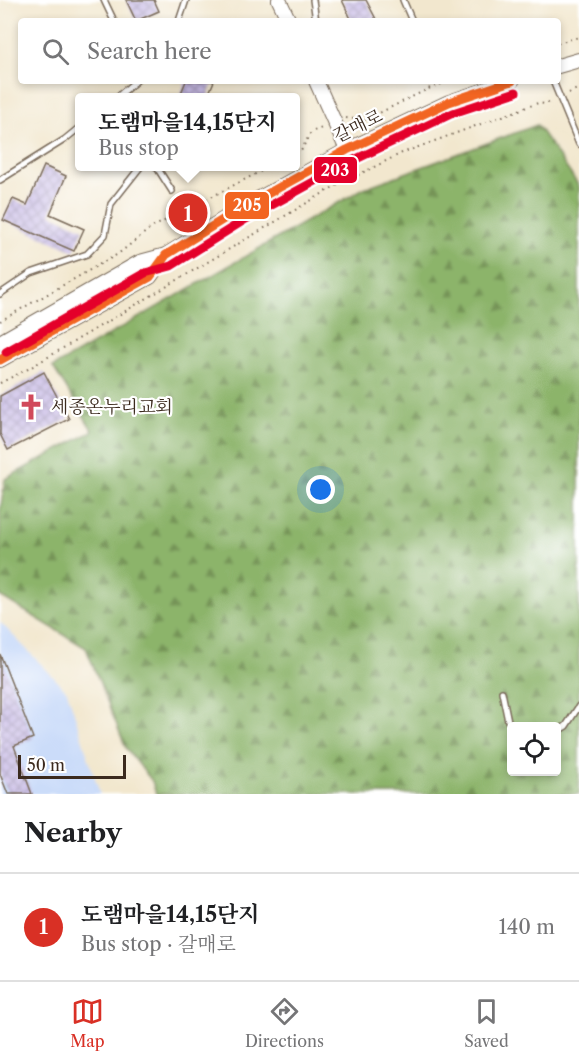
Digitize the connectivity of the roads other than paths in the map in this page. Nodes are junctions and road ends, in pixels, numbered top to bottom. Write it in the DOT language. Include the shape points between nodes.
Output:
graph roads {
  1 [pos="104,0"];
  2 [pos="186,0"];
  3 [pos="279,0"];
  4 [pos="314,0"];
  5 [pos="403,0"];
  6 [pos="113,18"];
  7 [pos="180,18"];
  8 [pos="288,18"];
  9 [pos="316,18"];
  10 [pos="411,18"];
  11 [pos="579,60"];
  12 [pos="561,65"];
  13 [pos="317,84"];
  14 [pos="503,84"];
  15 [pos="554,84"];
  16 [pos="75,131"];
  17 [pos="579,144"];
  18 [pos="347,150"];
  19 [pos="137,171"];
  20 [pos="159,171"];
  21 [pos="0,180"];
  22 [pos="172,191"];
  23 [pos="166,255"];
  24 [pos="0,294"];
  25 [pos="0,342"];
  26 [pos="0,360"];
  27 [pos="502,692"];
  28 [pos="579,706"];
  29 [pos="509,722"];
  30 [pos="561,729"];
  1 -- 6 [label="lane"];
  2 -- 7 [label="lane"];
  3 -- 8 [label="street"];
  4 -- 9 [label="lane"];
  5 -- 10 [label="lane"];
  11 -- 12 [label="street"];
  13 -- 18 [label="street"];
  14 -- 18 [label="street, 갈매로" via="449,102"];
  15 -- 17 [label="lane"];
  16 -- 21 [label="lane"];
  18 -- 23 [label="street, 갈매로" via="240,208"];
  19 -- 24 [label="lane" via="111,204 105,235 87,254 31,273"];
  20 -- 22 [label="lane"];
  23 -- 25 [label="street, 갈매로" via="140,262"];
  23 -- 26 [label="street, 갈매로" via="150,277"];
  27 -- 29 [label="lane"];
  28 -- 30 [label="lane"];
}
